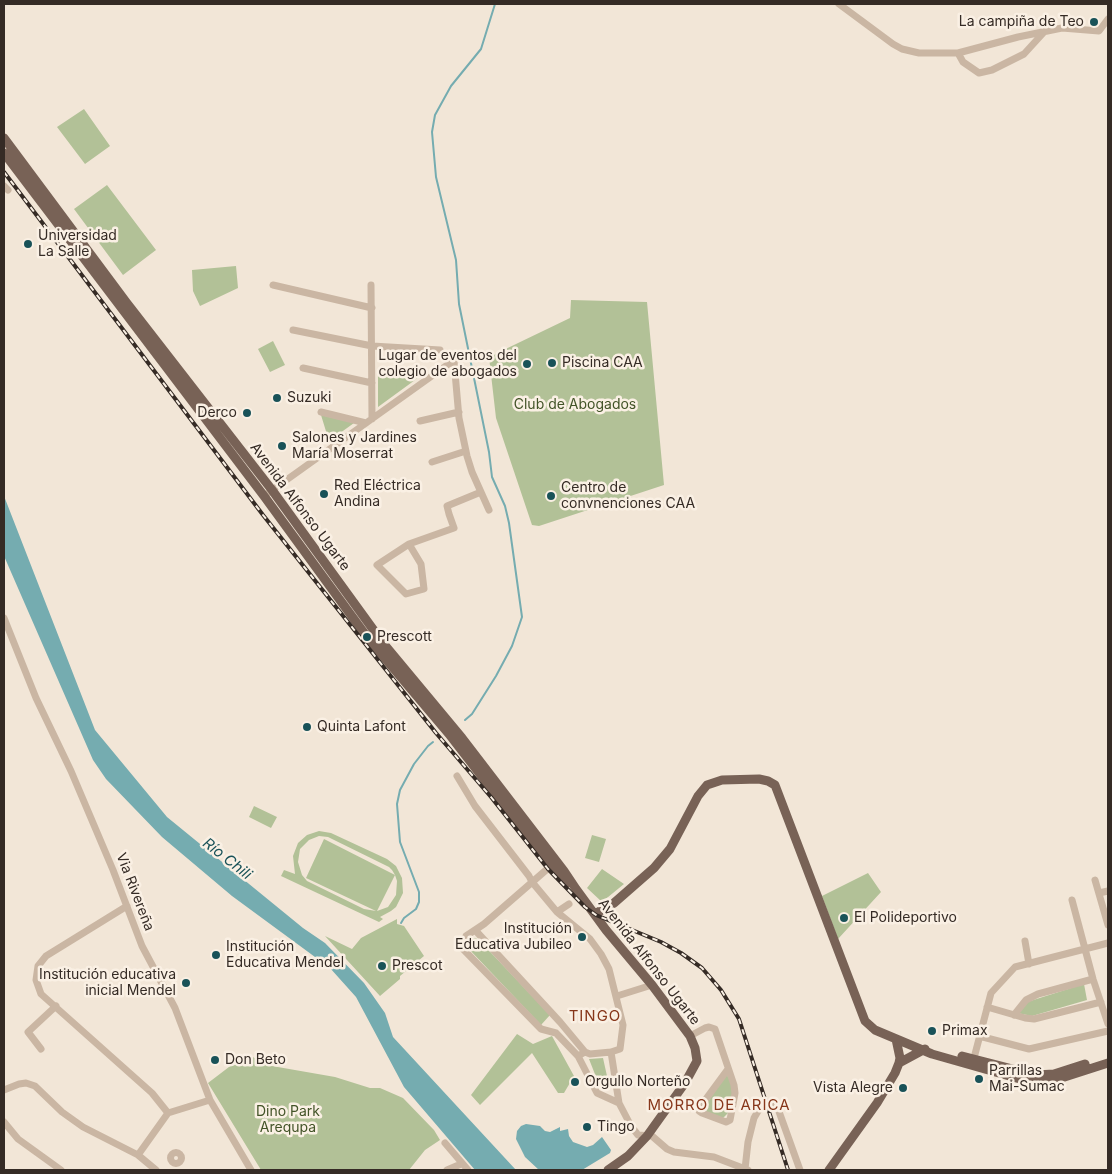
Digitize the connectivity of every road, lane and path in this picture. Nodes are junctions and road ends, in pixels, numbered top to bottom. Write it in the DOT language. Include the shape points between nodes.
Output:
graph roads {
  1 [pos="839,4"];
  2 [pos="1108,19"];
  3 [pos="1046,30"];
  4 [pos="1108,30"];
  5 [pos="1100,31"];
  6 [pos="958,53"];
  7 [pos="4,138"];
  8 [pos="4,153"];
  9 [pos="273,285"];
  10 [pos="371,285"];
  11 [pos="372,308"];
  12 [pos="293,330"];
  13 [pos="372,346"];
  14 [pos="440,350"];
  15 [pos="303,368"];
  16 [pos="372,383"];
  17 [pos="321,412"];
  18 [pos="459,412"];
  19 [pos="369,421"];
  20 [pos="420,421"];
  21 [pos="466,451"];
  22 [pos="432,462"];
  23 [pos="481,492"];
  24 [pos="268,493"];
  25 [pos="489,510"];
  26 [pos="409,544"];
  27 [pos="4,618"];
  28 [pos="457,776"];
  29 [pos="554,864"];
  30 [pos="1095,880"];
  31 [pos="532,882"];
  32 [pos="1108,891"];
  33 [pos="1099,892"];
  34 [pos="1072,900"];
  35 [pos="569,904"];
  36 [pos="127,906"];
  37 [pos="557,912"];
  38 [pos="595,914"];
  39 [pos="1108,924"];
  40 [pos="475,930"];
  41 [pos="1025,941"];
  42 [pos="1108,943"];
  43 [pos="1086,949"];
  44 [pos="1029,964"];
  45 [pos="1093,979"];
  46 [pos="652,985"];
  47 [pos="617,996"];
  48 [pos="1101,1002"];
  49 [pos="56,1006"];
  50 [pos="987,1007"];
  51 [pos="1014,1015"];
  52 [pos="560,1022"];
  53 [pos="1108,1024"];
  54 [pos="1108,1031"];
  55 [pos="552,1032"];
  56 [pos="690,1036"];
  57 [pos="979,1036"];
  58 [pos="896,1039"];
  59 [pos="42,1048"];
  60 [pos="922,1049"];
  61 [pos="585,1052"];
  62 [pos="611,1052"];
  63 [pos="578,1056"];
  64 [pos="1108,1057"];
  65 [pos="974,1058"];
  66 [pos="899,1063"];
  67 [pos="1108,1063"];
  68 [pos="728,1069"];
  69 [pos="4,1090"];
  70 [pos="210,1100"];
  71 [pos="619,1103"];
  72 [pos="168,1113"];
  73 [pos="4,1122"];
  74 [pos="647,1136"];
  75 [pos="445,1142"];
  76 [pos="138,1155"];
  77 [pos="461,1164"];
  78 [pos="61,1170"];
  79 [pos="156,1170"];
  80 [pos="252,1170"];
  81 [pos="447,1170"];
  82 [pos="468,1170"];
  83 [pos="608,1170"];
  84 [pos="746,1170"];
  85 [pos="800,1170"];
  86 [pos="829,1170"];
  1 -- 6 [label="street" via="902,49 919,53"];
  2 -- 5 [label="street"];
  3 -- 5 [label="street"];
  3 -- 6 [label="street"];
  3 -- 6 [label="street" via="1024,54 992,70 979,73 963,62"];
  4 -- 5 [label="street"];
  7 -- 24 [label="main road, Avenida Alfonso Ugarte"];
  8 -- 24 [label="main road, Avenida Alfonso Ugarte"];
  9 -- 11 [label="street"];
  10 -- 11 [label="street"];
  11 -- 13 [label="street"];
  12 -- 13 [label="street"];
  13 -- 14 [label="street"];
  13 -- 16 [label="street"];
  15 -- 16 [label="street"];
  16 -- 19 [label="street"];
  17 -- 19 [label="street"];
  18 -- 19 [label="street" via="455,359"];
  18 -- 20 [label="street"];
  18 -- 21 [label="street"];
  19 -- 24 [label="street"];
  21 -- 22 [label="street"];
  21 -- 23 [label="street"];
  23 -- 25 [label="street"];
  23 -- 26 [label="street" via="447,506 454,528"];
  24 -- 29 [label="main road, Avenida Alfonso Ugarte" via="367,637 450,729"];
  26 -- 26 [label="street" via="377,565 406,594 424,589 421,564"];
  27 -- 36 [label="street, Via Rivereña"];
  28 -- 31 [label="street" via="475,806"];
  29 -- 31 [label="street"];
  29 -- 38 [label="main road, Avenida Alfonso Ugarte"];
  30 -- 33 [label="street"];
  31 -- 37 [label="street"];
  31 -- 40 [label="street"];
  32 -- 33 [label="street"];
  33 -- 39 [label="street"];
  34 -- 43 [label="street"];
  35 -- 37 [label="street"];
  36 -- 49 [label="street" via="46,956 38,966 36,980 41,994"];
  36 -- 70 [label="street, Via Rivereña" via="142,946 175,1008"];
  37 -- 47 [label="street" via="590,939 601,954"];
  38 -- 46 [label="main road, Avenida Alfonso Ugarte"];
  38 -- 58 [label="main road" via="614,903 654,868 670,849 707,785 722,780 768,780 775,785 864,1021"];
  40 -- 52 [label="street"];
  40 -- 55 [label="street" via="466,936 462,944 469,958 541,1029"];
  41 -- 44 [label="street"];
  42 -- 43 [label="street"];
  43 -- 44 [label="street"];
  43 -- 45 [label="street"];
  44 -- 50 [label="street" via="1015,967 1000,982 991,993"];
  45 -- 48 [label="street"];
  45 -- 51 [label="street" via="1038,994 1026,1000"];
  46 -- 47 [label="street"];
  46 -- 56 [label="main road, Avenida Alfonso Ugarte"];
  47 -- 62 [label="street" via="623,1038 620,1049"];
  48 -- 51 [label="street" via="1034,1019"];
  48 -- 53 [label="street"];
  49 -- 59 [label="street" via="28,1032"];
  49 -- 72 [label="street" via="152,1093"];
  50 -- 51 [label="street"];
  50 -- 57 [label="street"];
  52 -- 55 [label="street"];
  52 -- 61 [label="street"];
  54 -- 57 [label="street" via="1029,1049"];
  55 -- 63 [label="street"];
  56 -- 68 [label="street" via="705,1028 715,1029"];
  56 -- 74 [label="main road, Avenida Alfonso Ugarte" via="697,1061"];
  57 -- 65 [label="street"];
  58 -- 60 [label="main road"];
  58 -- 66 [label="main road"];
  60 -- 65 [label="main road" via="932,1048"];
  60 -- 66 [label="main road"];
  60 -- 67 [label="main road" via="1034,1083 1049,1082"];
  61 -- 62 [label="street"];
  61 -- 63 [label="street"];
  62 -- 71 [label="street"];
  63 -- 71 [label="street" via="597,1093"];
  64 -- 65 [label="main road" via="1054,1074 1036,1075"];
  66 -- 86 [label="main road" via="877,1103"];
  68 -- 68 [label="street" via="700,1107 702,1114 726,1122 730,1120 735,1093"];
  69 -- 76 [label="street" via="26,1083 35,1086 83,1127"];
  70 -- 72 [label="street"];
  70 -- 80 [label="street, Via Rivereña"];
  71 -- 74 [label="street" via="638,1135"];
  72 -- 76 [label="street"];
  73 -- 78 [label="street" via="18,1139"];
  74 -- 83 [label="main road, Avenida Alfonso Ugarte" via="628,1156"];
  74 -- 84 [label="street" via="652,1136 674,1152 714,1157"];
  75 -- 77 [label="street"];
  76 -- 79 [label="street"];
  77 -- 81 [label="street"];
  77 -- 82 [label="street"];
  84 -- 85 [label="street" via="754,1118 767,1102 776,1106"];
}
